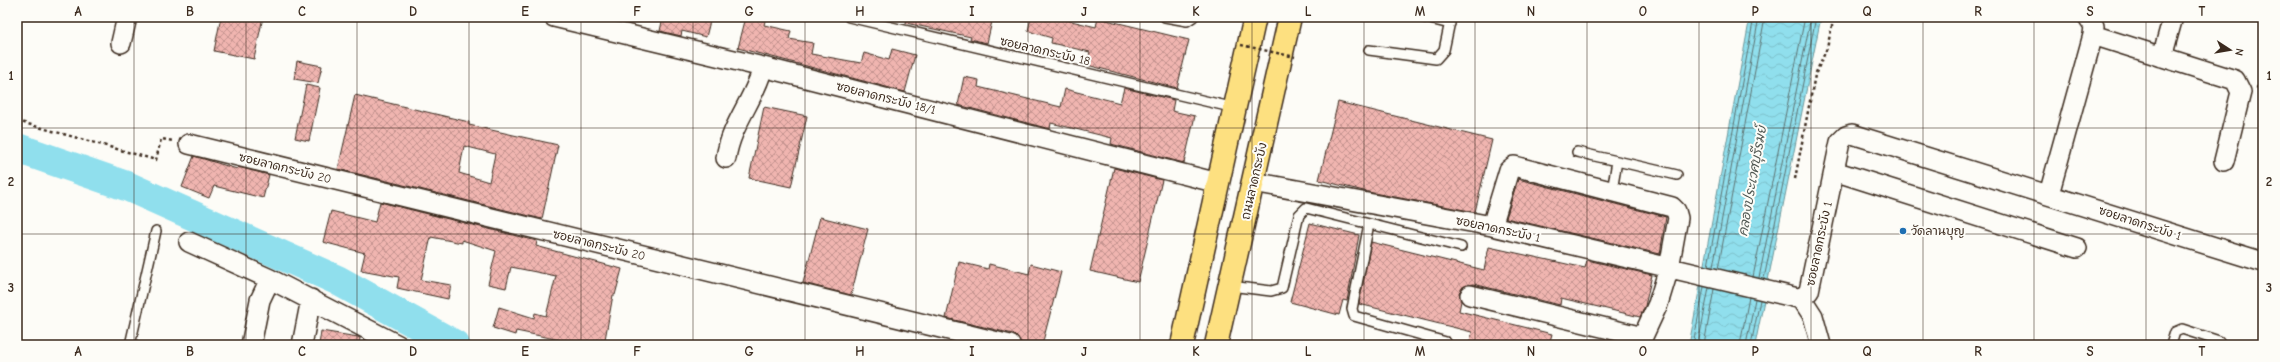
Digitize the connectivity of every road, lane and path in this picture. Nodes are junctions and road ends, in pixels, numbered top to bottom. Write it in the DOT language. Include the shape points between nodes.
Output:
graph roads {
  1 [pos="127,17"];
  2 [pos="554,17"];
  3 [pos="849,17"];
  4 [pos="1165,17"];
  5 [pos="1193,17"];
  6 [pos="1255,17"];
  7 [pos="1290,17"];
  8 [pos="1422,17"];
  9 [pos="1834,17"];
  10 [pos="2088,17"];
  11 [pos="2173,17"];
  12 [pos="1451,20"];
  13 [pos="2093,35"];
  14 [pos="121,43"];
  15 [pos="1241,45"];
  16 [pos="1368,50"];
  17 [pos="1296,57"];
  18 [pos="2162,57"];
  19 [pos="763,67"];
  20 [pos="1235,108"];
  21 [pos="17,121"];
  22 [pos="189,144"];
  23 [pos="1577,152"];
  24 [pos="726,158"];
  25 [pos="1617,161"];
  26 [pos="2224,161"];
  27 [pos="1834,171"];
  28 [pos="1677,175"];
  29 [pos="1795,179"];
  30 [pos="1253,182"];
  31 [pos="1218,183"];
  32 [pos="1612,191"];
  33 [pos="2048,194"];
  34 [pos="1369,224"];
  35 [pos="1492,226"];
  36 [pos="156,231"];
  37 [pos="189,242"];
  38 [pos="1461,247"];
  39 [pos="2077,248"];
  40 [pos="2263,262"];
  41 [pos="1676,270"];
  42 [pos="270,279"];
  43 [pos="1230,286"];
  44 [pos="1470,295"];
  45 [pos="311,299"];
  46 [pos="1802,299"];
  47 [pos="1641,341"];
  48 [pos="1446,342"];
  49 [pos="130,345"];
  50 [pos="251,345"];
  51 [pos="302,345"];
  52 [pos="398,345"];
  53 [pos="1010,345"];
  54 [pos="1182,345"];
  55 [pos="1216,345"];
  56 [pos="1821,345"];
  57 [pos="2171,345"];
  58 [pos="2221,345"];
  1 -- 14 [label="street"];
  2 -- 19 [label="street, ซอยลาดกระบัง 18/1"];
  3 -- 20 [label="lane, ซอยลาดกระบัง 18"];
  4 -- 5 [label="lane" via="1188,21"];
  6 -- 20 [label="main road"];
  7 -- 30 [label="main road, ถนนลาดกระบัง"];
  8 -- 12 [label="lane"];
  9 -- 29 [label="path" via="1827,48 1815,75"];
  10 -- 13 [label="street" via="2094,26"];
  11 -- 18 [label="street"];
  12 -- 16 [label="lane" via="1444,50 1436,59"];
  13 -- 18 [label="street"];
  13 -- 33 [label="street"];
  15 -- 17 [label="path, bridge"];
  18 -- 26 [label="street" via="2235,80 2239,86 2241,92"];
  19 -- 24 [label="street" via="759,81 733,129"];
  19 -- 31 [label="street, ซอยลาดกระบัง 18/1"];
  20 -- 31 [label="main road"];
  21 -- 22 [label="path" via="156,160 161,139"];
  22 -- 53 [label="street, ซอยลาดกระบัง 20"];
  23 -- 25 [label="lane"];
  25 -- 28 [label="lane"];
  25 -- 32 [label="lane"];
  27 -- 33 [label="street, ซอยลาดกระบัง 1" via="1840,142 1846,136 1856,135"];
  27 -- 39 [label="street"];
  27 -- 46 [label="street, ซอยลาดกระบัง 1" via="1809,291"];
  30 -- 35 [label="street, ซอยลาดกระบัง 1"];
  30 -- 43 [label="main road, ถนนลาดกระบัง"];
  31 -- 54 [label="main road"];
  32 -- 35 [label="street" via="1511,167"];
  32 -- 41 [label="street" via="1664,204 1676,211"];
  33 -- 40 [label="street, ซอยลาดกระบัง 1"];
  34 -- 38 [label="lane"];
  34 -- 43 [label="lane" via="1306,208 1299,216 1282,288 1271,290"];
  34 -- 48 [label="lane" via="1352,309 1354,316"];
  35 -- 41 [label="street, ซอยลาดกระบัง 1"];
  36 -- 49 [label="lane"];
  37 -- 42 [label="street"];
  41 -- 46 [label="street, ซอยลาดกระบัง 1"];
  41 -- 47 [label="street"];
  42 -- 45 [label="street"];
  42 -- 50 [label="street" via="260,300"];
  43 -- 55 [label="main road, ถนนลาดกระบัง"];
  44 -- 47 [label="street"];
  45 -- 51 [label="street"];
  45 -- 52 [label="street"];
  46 -- 56 [label="street" via="1813,316"];
  57 -- 58 [label="lane" via="2175,332 2182,329 2219,341"];
}
